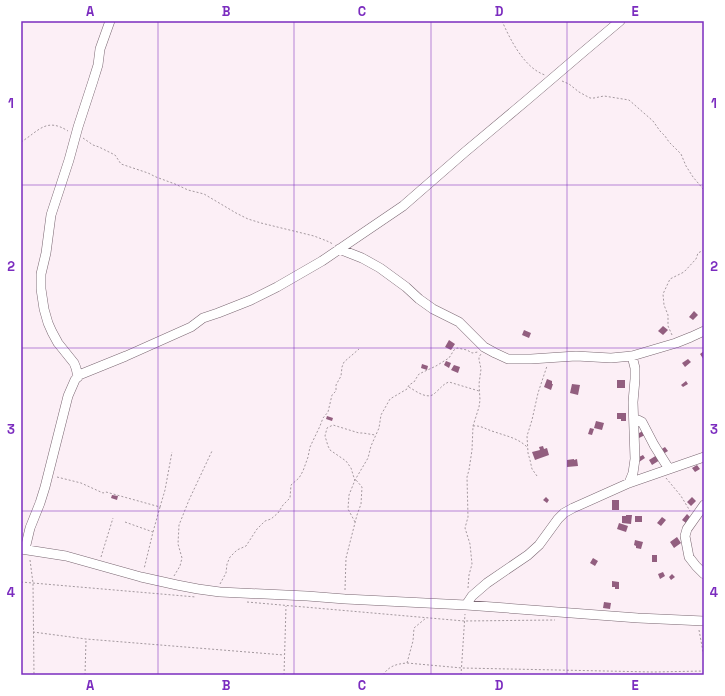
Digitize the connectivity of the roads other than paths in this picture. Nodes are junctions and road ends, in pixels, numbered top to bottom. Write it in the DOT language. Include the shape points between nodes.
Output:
graph roads {
  1 [pos="110,21"];
  2 [pos="620,21"];
  3 [pos="339,249"];
  4 [pos="704,331"];
  5 [pos="632,356"];
  6 [pos="78,377"];
  7 [pos="634,420"];
  8 [pos="704,457"];
  9 [pos="665,471"];
  10 [pos="629,483"];
  11 [pos="704,505"];
  12 [pos="25,549"];
  13 [pos="704,574"];
  14 [pos="466,605"];
  15 [pos="704,621"];
  1 -- 6 [label="street" via="100,49 94,81 51,215 41,274 44,309 52,332 74,363"];
  2 -- 3 [label="street" via="403,206"];
  3 -- 5 [label="street" via="388,273 433,309 459,322 480,343 508,359"];
  3 -- 6 [label="street" via="251,300 203,318 191,327"];
  4 -- 5 [label="street" via="676,343"];
  5 -- 7 [label="street" via="635,368"];
  6 -- 12 [label="street" via="66,401 40,504"];
  7 -- 9 [label="street" via="642,422"];
  7 -- 10 [label="street" via="636,459"];
  8 -- 9 [label="street"];
  9 -- 10 [label="street"];
  10 -- 14 [label="street" via="564,513 528,555 472,596"];
  11 -- 13 [label="street" via="685,536 689,557"];
  12 -- 14 [label="street" via="66,556 141,577 198,589"];
  14 -- 15 [label="street"];
}
